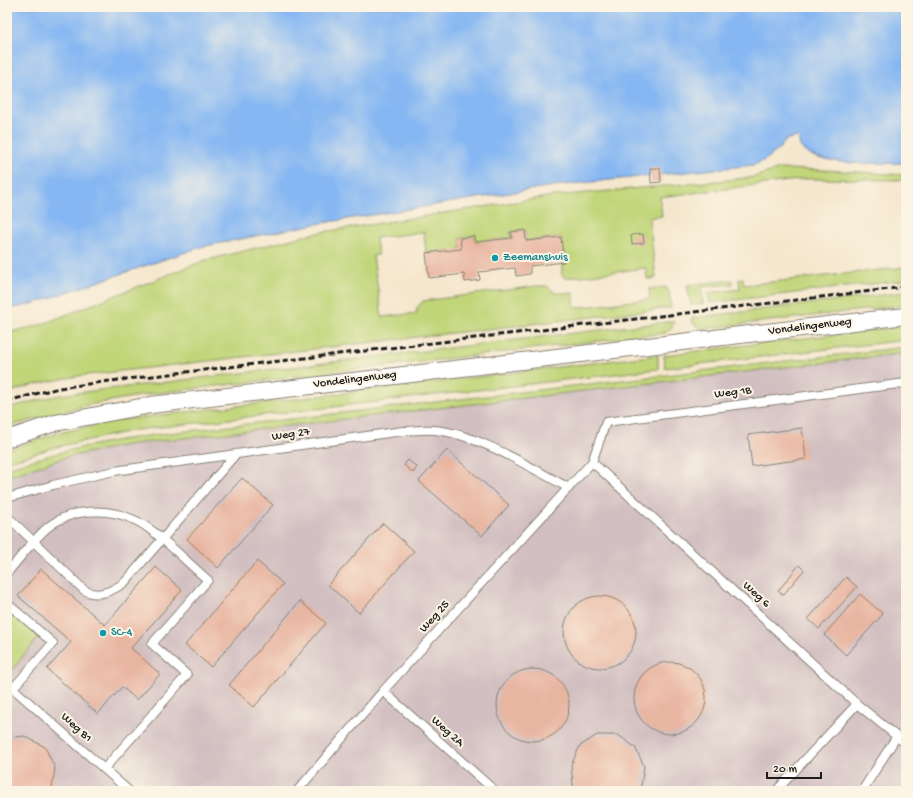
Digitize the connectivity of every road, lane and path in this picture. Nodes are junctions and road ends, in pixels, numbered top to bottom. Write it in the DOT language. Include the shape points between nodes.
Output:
graph roads {
  1 [pos="906,316"];
  2 [pos="906,383"];
  3 [pos="7,439"];
  4 [pos="236,454"];
  5 [pos="592,462"];
  6 [pos="568,488"];
  7 [pos="7,498"];
  8 [pos="7,516"];
  9 [pos="162,540"];
  10 [pos="35,542"];
  11 [pos="7,573"];
  12 [pos="7,602"];
  13 [pos="10,686"];
  14 [pos="383,692"];
  15 [pos="857,704"];
  16 [pos="897,736"];
  17 [pos="906,744"];
  18 [pos="104,769"];
  19 [pos="129,791"];
  20 [pos="297,791"];
  21 [pos="495,791"];
  22 [pos="776,791"];
  23 [pos="862,791"];
  1 -- 3 [label="street, Vondelingenweg" via="151,405 55,423"];
  2 -- 5 [label="lane, Weg 1B" via="606,422"];
  4 -- 6 [label="lane, Weg 27" via="403,431 434,430 458,434 479,443"];
  4 -- 7 [label="lane, Weg 27" via="114,471"];
  4 -- 9 [label="lane"];
  5 -- 6 [label="lane, Weg 25"];
  5 -- 15 [label="lane, Weg 6"];
  6 -- 14 [label="lane, Weg 25"];
  8 -- 10 [label="lane"];
  9 -- 10 [label="lane" via="139,522 103,511 66,517 48,528"];
  9 -- 10 [label="lane" via="125,582 97,594 84,590"];
  9 -- 18 [label="lane" via="208,580 152,644 187,674"];
  10 -- 11 [label="lane"];
  12 -- 13 [label="lane" via="53,643"];
  13 -- 18 [label="lane, Weg B1"];
  14 -- 20 [label="lane, Weg 25"];
  14 -- 21 [label="lane, Weg 2A"];
  15 -- 16 [label="lane, Weg 6"];
  15 -- 22 [label="lane"];
  16 -- 17 [label="lane, Weg 6"];
  16 -- 23 [label="lane"];
  18 -- 19 [label="lane, Weg B1"];
}
